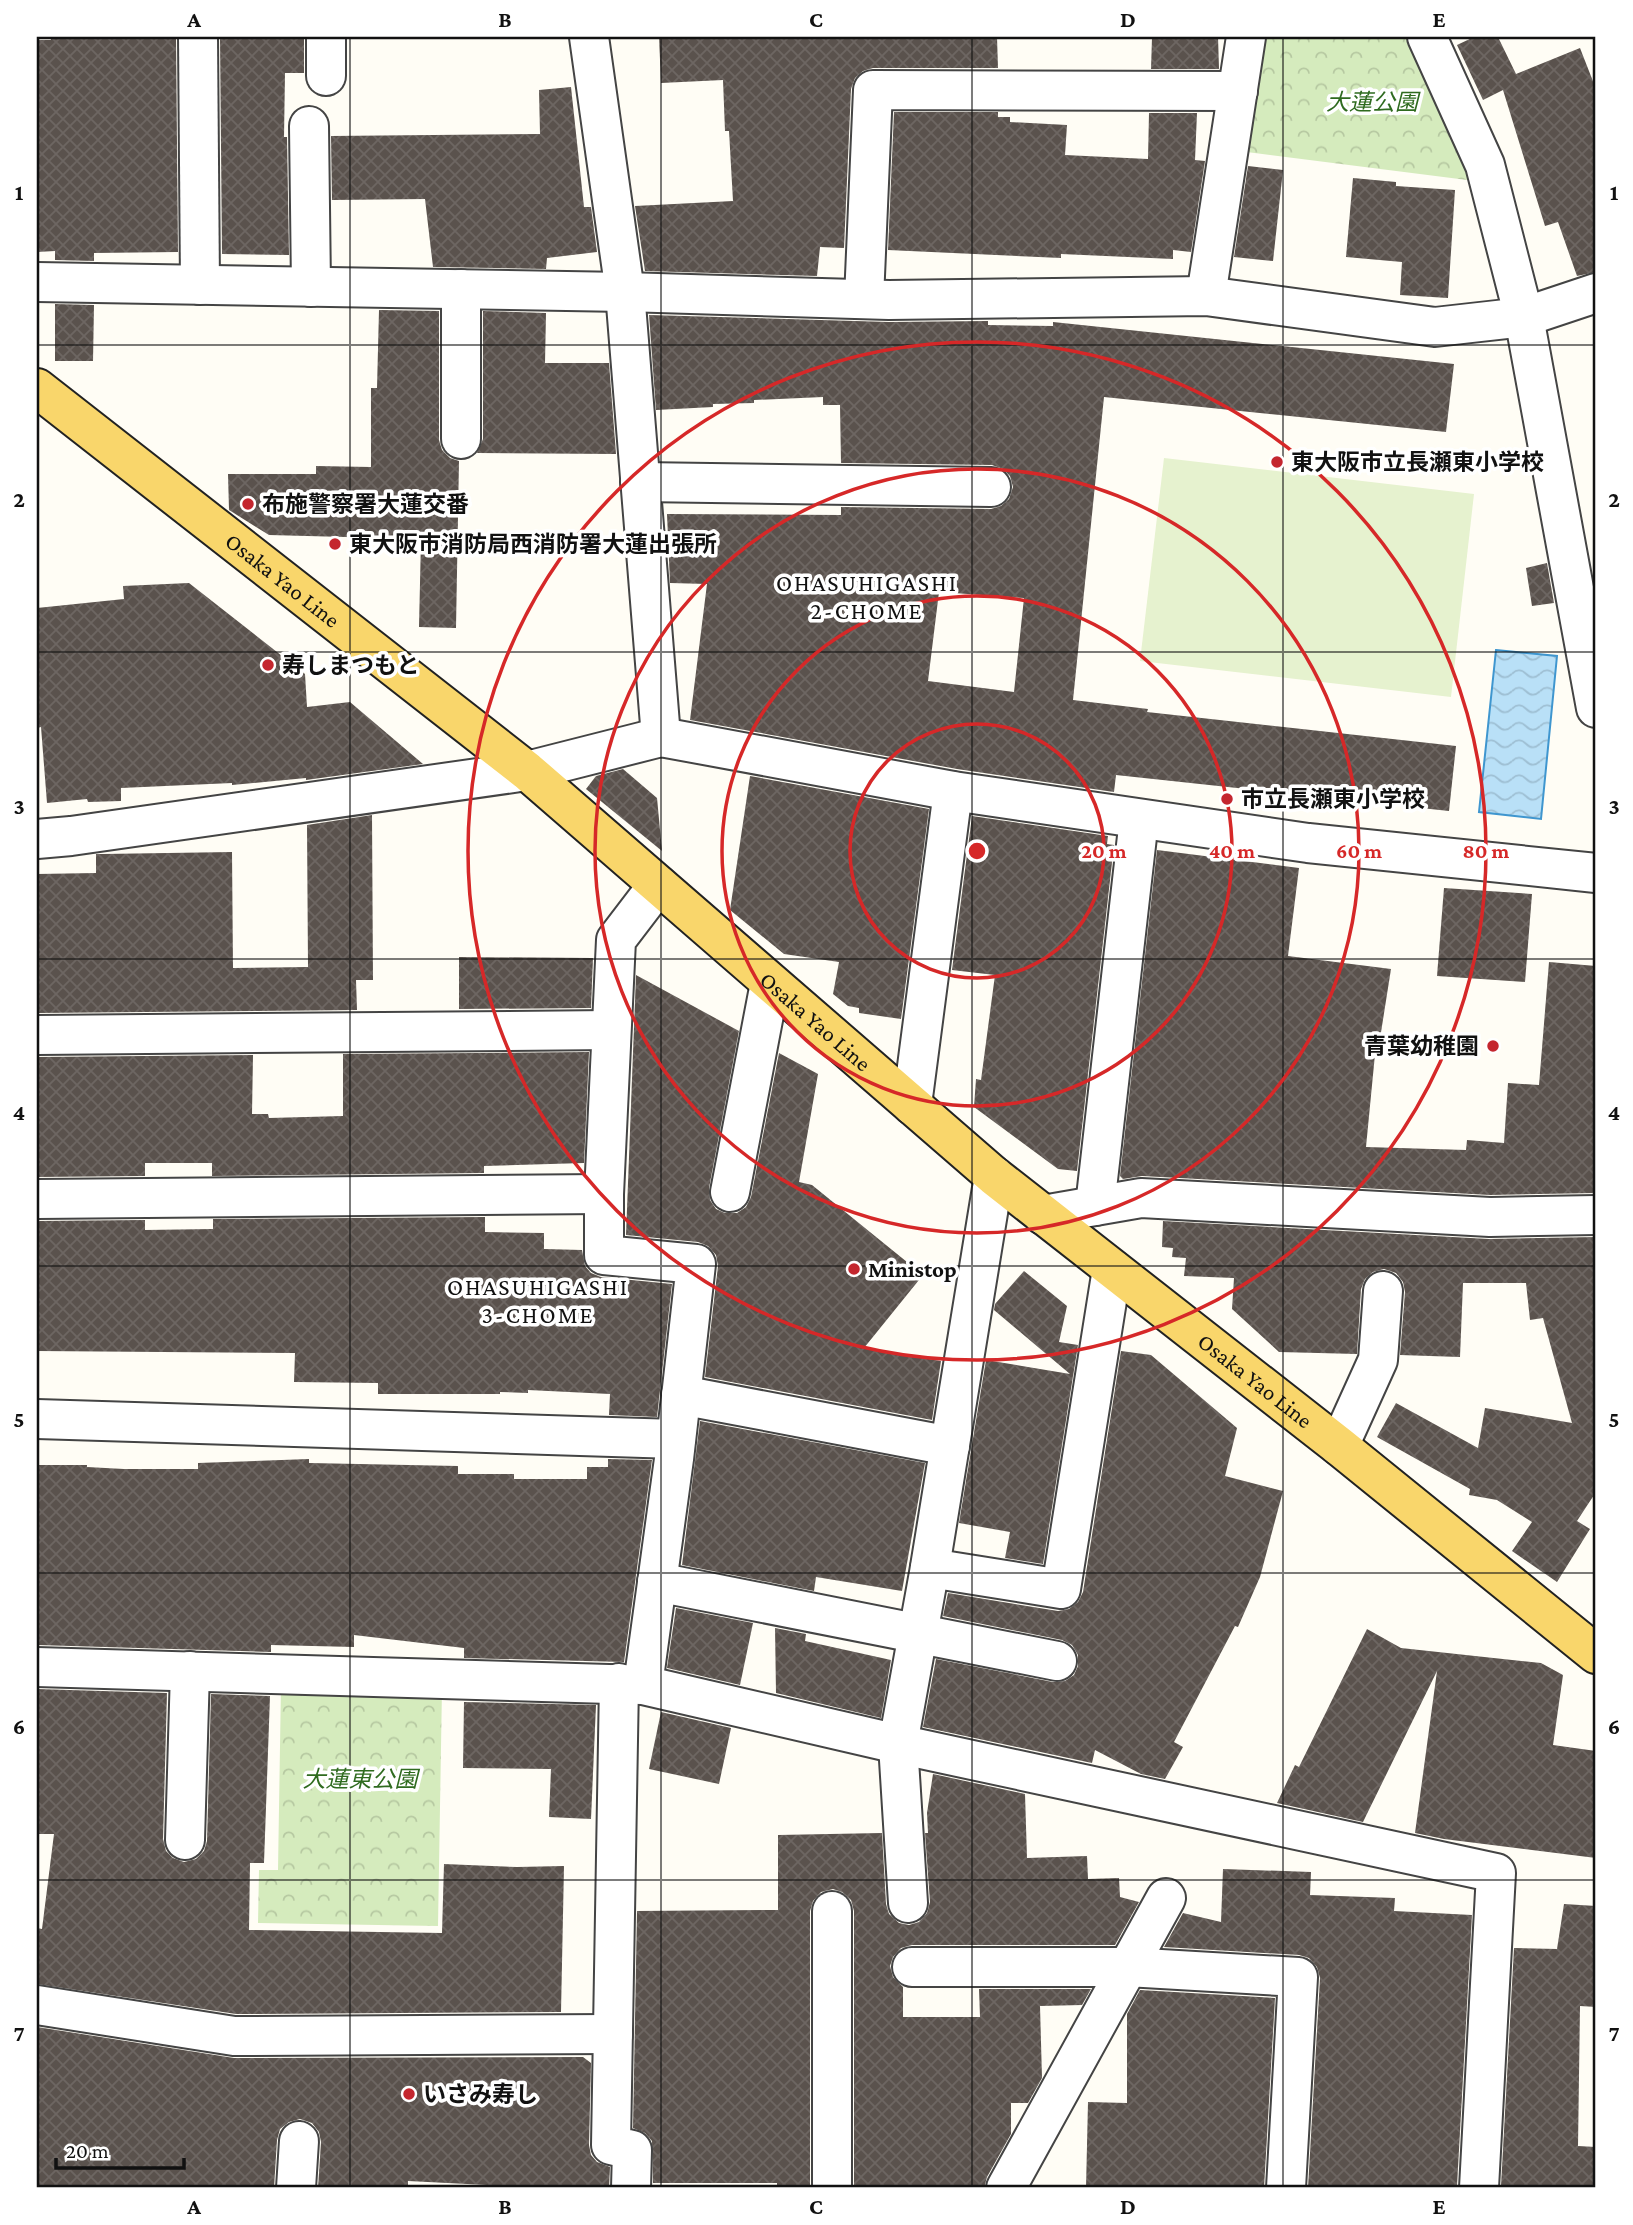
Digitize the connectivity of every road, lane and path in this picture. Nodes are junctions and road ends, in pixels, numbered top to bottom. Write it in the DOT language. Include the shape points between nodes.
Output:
graph roads {
  1 [pos="198,37"];
  2 [pos="326,37"];
  3 [pos="589,37"];
  4 [pos="1246,37"];
  5 [pos="1427,37"];
  6 [pos="326,76"];
  7 [pos="1238,91"];
  8 [pos="309,126"];
  9 [pos="37,282"];
  10 [pos="200,285"];
  11 [pos="310,287"];
  12 [pos="461,289"];
  13 [pos="625,292"];
  14 [pos="1596,293"];
  15 [pos="1206,296"];
  16 [pos="864,299"];
  17 [pos="1524,317"];
  18 [pos="37,388"];
  19 [pos="461,439"];
  20 [pos="640,482"];
  21 [pos="991,487"];
  22 [pos="1596,708"];
  23 [pos="661,737"];
  24 [pos="527,771"];
  25 [pos="953,791"];
  26 [pos="1139,819"];
  27 [pos="37,839"];
  28 [pos="1596,873"];
  29 [pos="658,885"];
  30 [pos="770,983"];
  31 [pos="611,1030"];
  32 [pos="37,1035"];
  33 [pos="912,1105"];
  34 [pos="994,1176"];
  35 [pos="730,1192"];
  36 [pos="604,1194"];
  37 [pos="37,1199"];
  38 [pos="1095,1206"];
  39 [pos="1043,1215"];
  40 [pos="1596,1215"];
  41 [pos="1112,1269"];
  42 [pos="1383,1291"];
  43 [pos="681,1395"];
  44 [pos="37,1419"];
  45 [pos="676,1439"];
  46 [pos="950,1446"];
  47 [pos="1339,1446"];
  48 [pos="930,1568"];
  49 [pos="657,1582"];
  50 [pos="919,1632"];
  51 [pos="1596,1654"];
  52 [pos="1057,1661"];
  53 [pos="37,1667"];
  54 [pos="190,1671"];
  55 [pos="631,1684"];
  56 [pos="898,1744"];
  57 [pos="185,1840"];
  58 [pos="1166,1898"];
  59 [pos="908,1903"];
  60 [pos="832,1911"];
  61 [pos="912,1966"];
  62 [pos="1127,1967"];
  63 [pos="37,2005"];
  64 [pos="613,2034"];
  65 [pos="299,2141"];
  66 [pos="296,2188"];
  67 [pos="631,2188"];
  68 [pos="832,2188"];
  69 [pos="1006,2188"];
  70 [pos="1286,2188"];
  71 [pos="1479,2188"];
  1 -- 10 [label="street"];
  2 -- 6 [label="street"];
  3 -- 13 [label="street"];
  4 -- 7 [label="street"];
  5 -- 17 [label="street" via="1485,165"];
  7 -- 15 [label="street"];
  7 -- 16 [label="street" via="873,90"];
  8 -- 11 [label="street"];
  9 -- 10 [label="street"];
  10 -- 11 [label="street"];
  11 -- 12 [label="street"];
  12 -- 13 [label="street"];
  12 -- 19 [label="street"];
  13 -- 16 [label="street"];
  13 -- 20 [label="street"];
  14 -- 17 [label="street"];
  15 -- 16 [label="street"];
  15 -- 17 [label="street" via="1435,327"];
  17 -- 22 [label="street"];
  18 -- 24 [label="main road, Osaka Yao Line"];
  20 -- 21 [label="street"];
  20 -- 23 [label="street"];
  23 -- 24 [label="street"];
  23 -- 25 [label="street"];
  24 -- 27 [label="street"];
  24 -- 29 [label="main road, Osaka Yao Line"];
  25 -- 26 [label="street"];
  25 -- 33 [label="street"];
  26 -- 28 [label="street" via="1308,844"];
  26 -- 38 [label="street"];
  29 -- 30 [label="main road, Osaka Yao Line"];
  29 -- 31 [label="street" via="616,940"];
  30 -- 33 [label="main road, Osaka Yao Line"];
  30 -- 35 [label="street"];
  31 -- 32 [label="street"];
  31 -- 36 [label="street"];
  33 -- 34 [label="main road, Osaka Yao Line"];
  34 -- 39 [label="main road, Osaka Yao Line"];
  34 -- 46 [label="street"];
  36 -- 37 [label="street"];
  36 -- 43 [label="street" via="604,1255 696,1264"];
  38 -- 39 [label="street"];
  38 -- 40 [label="street" via="1141,1198 1490,1217"];
  39 -- 41 [label="main road, Osaka Yao Line"];
  41 -- 47 [label="main road, Osaka Yao Line"];
  41 -- 48 [label="street" via="1061,1589"];
  42 -- 47 [label="street" via="1378,1360"];
  43 -- 45 [label="street"];
  43 -- 46 [label="street"];
  44 -- 45 [label="street"];
  45 -- 49 [label="street"];
  46 -- 48 [label="street"];
  47 -- 51 [label="main road, Osaka Yao Line"];
  48 -- 50 [label="street"];
  49 -- 50 [label="street"];
  49 -- 55 [label="street"];
  50 -- 52 [label="street"];
  50 -- 56 [label="street"];
  53 -- 54 [label="street"];
  54 -- 55 [label="street"];
  54 -- 57 [label="street"];
  55 -- 56 [label="street"];
  55 -- 64 [label="street"];
  56 -- 59 [label="street"];
  56 -- 71 [label="street" via="1496,1872"];
  58 -- 62 [label="street"];
  60 -- 68 [label="street"];
  61 -- 62 [label="street"];
  62 -- 69 [label="street"];
  62 -- 70 [label="street" via="1298,1977"];
  63 -- 64 [label="street" via="234,2036"];
  64 -- 67 [label="street" via="611,2145 632,2150"];
  65 -- 66 [label="street"];
}
